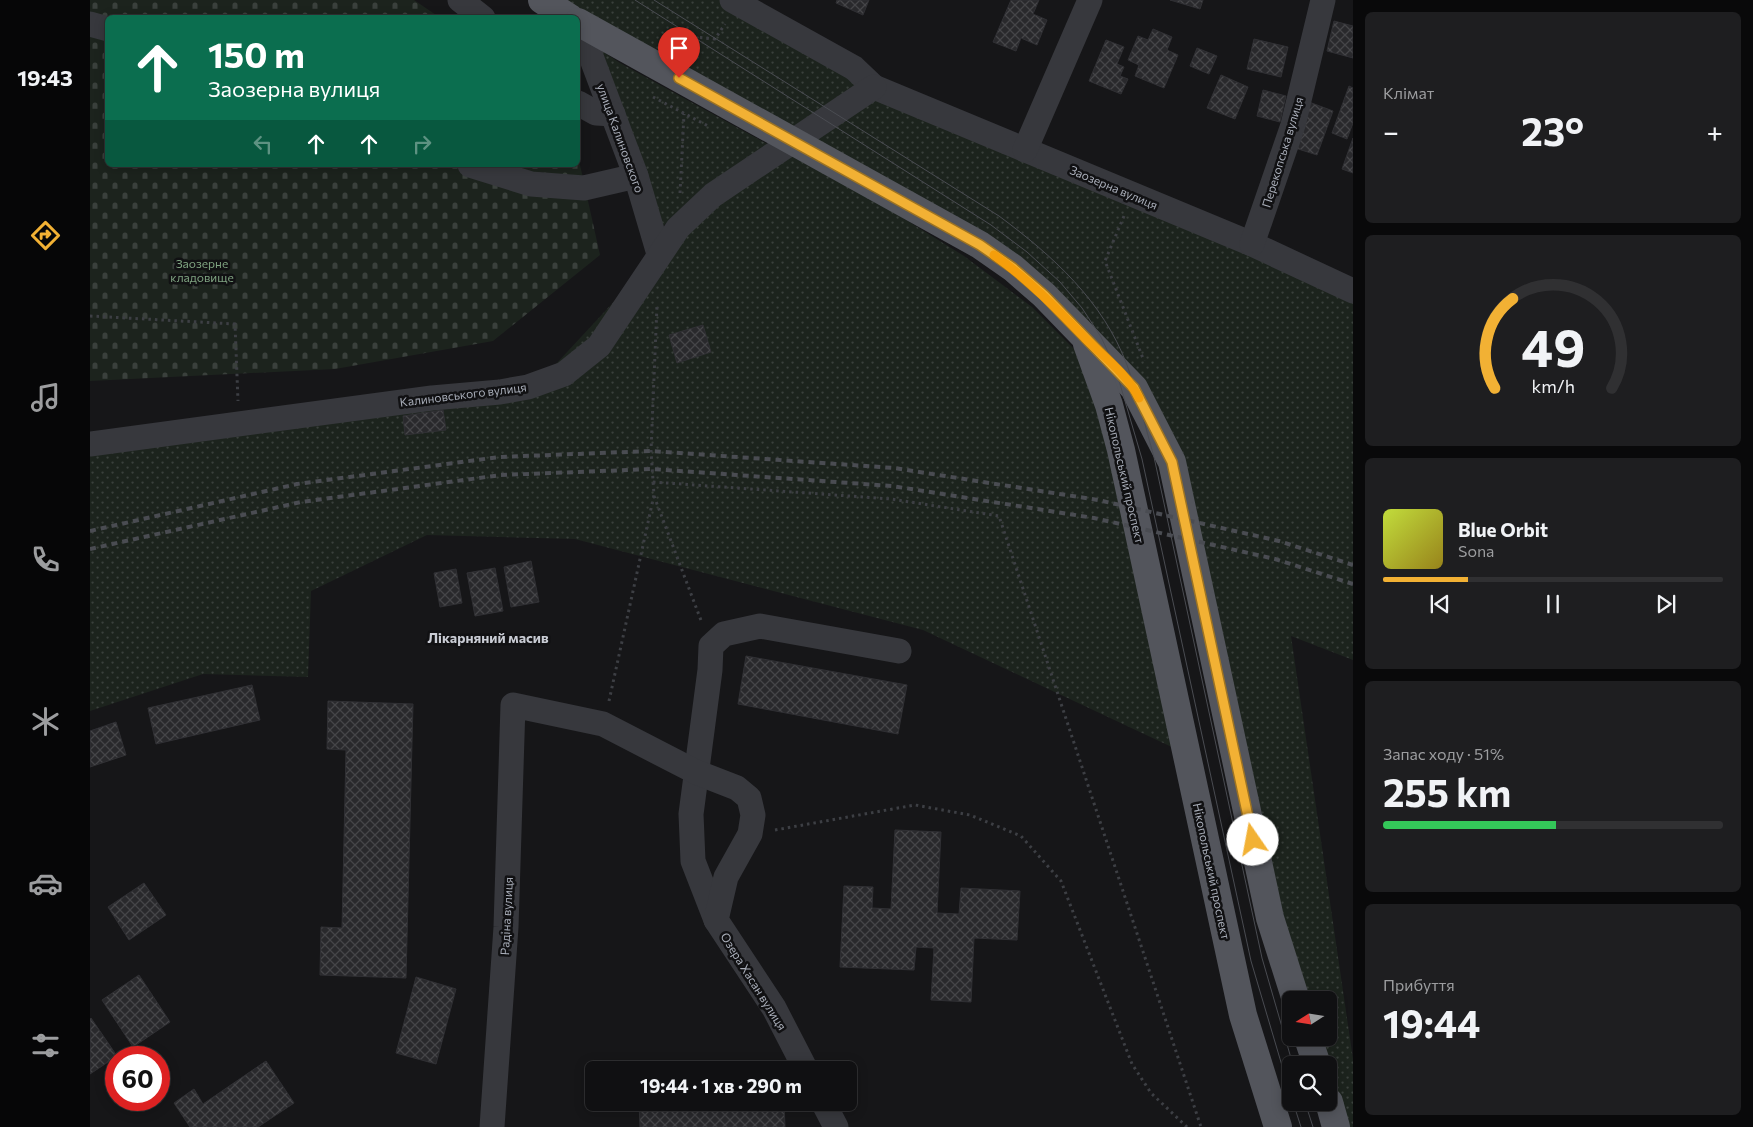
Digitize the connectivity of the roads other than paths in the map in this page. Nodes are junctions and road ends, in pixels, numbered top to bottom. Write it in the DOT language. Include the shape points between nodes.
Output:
graph roads {
  1 [pos="460,0"];
  2 [pos="542,0"];
  3 [pos="1090,0"];
  4 [pos="1323,0"];
  5 [pos="736,1"];
  6 [pos="479,15"];
  7 [pos="565,15"];
  8 [pos="580,23"];
  9 [pos="90,24"];
  10 [pos="580,27"];
  11 [pos="105,29"];
  12 [pos="874,87"];
  13 [pos="580,104"];
  14 [pos="613,114"];
  15 [pos="794,142"];
  16 [pos="1025,150"];
  17 [pos="476,167"];
  18 [pos="636,176"];
  19 [pos="1252,244"];
  20 [pos="660,254"];
  21 [pos="1353,292"];
  22 [pos="1085,338"];
  23 [pos="90,444"];
  24 [pos="899,651"];
  25 [pos="513,705"];
  26 [pos="696,772"];
  27 [pos="716,920"];
  28 [pos="1293,991"];
  29 [pos="801,1061"];
  30 [pos="828,1111"];
  31 [pos="1332,1111"];
  32 [pos="492,1127"];
  33 [pos="836,1127"];
  34 [pos="1278,1127"];
  35 [pos="1336,1127"];
  1 -- 6 [label="street"];
  2 -- 7 [label="main road"];
  3 -- 16 [label="street"];
  4 -- 19 [label="street, Перекопська вулиця" via="1293,125"];
  5 -- 12 [label="street, Заозерна вулиця" via="854,68"];
  8 -- 15 [label="main road"];
  9 -- 11 [label="street"];
  10 -- 14 [label="street, улица Калиновского"];
  12 -- 15 [label="street"];
  12 -- 16 [label="street, Заозерна вулиця"];
  13 -- 14 [label="street" via="589,111"];
  14 -- 18 [label="street, улица Калиновского"];
  15 -- 20 [label="street, Калиновського вулиця" via="713,195 678,228"];
  15 -- 22 [label="main road" via="980,245 1044,295"];
  16 -- 19 [label="street, Заозерна вулиця"];
  17 -- 18 [label="street" via="531,184 584,188"];
  18 -- 20 [label="street, улица Калиновского"];
  19 -- 21 [label="street, Заозерна вулиця"];
  20 -- 23 [label="street, Калиновського вулиця" via="599,346 564,374 528,387"];
  22 -- 28 [label="main road" via="1134,388 1172,462 1270,918"];
  22 -- 34 [label="main road, Нікопольський проспект" via="1121,450 1243,1015"];
  24 -- 26 [label="street, Озера Хасан вулиця" via="760,626 724,634 711,646"];
  25 -- 26 [label="street, Озера Хасан вулиця" via="604,724"];
  25 -- 32 [label="street, Радіна вулиця" via="506,928"];
  26 -- 27 [label="street, Озера Хасан вулиця" via="691,814 693,861"];
  26 -- 27 [label="street, Озера Хасан вулиця" via="737,788 748,798 753,815 750,834 726,877"];
  27 -- 29 [label="street, Озера Хасан вулиця" via="774,1008"];
  30 -- 33 [label="street"];
  31 -- 35 [label="main road"];
}
